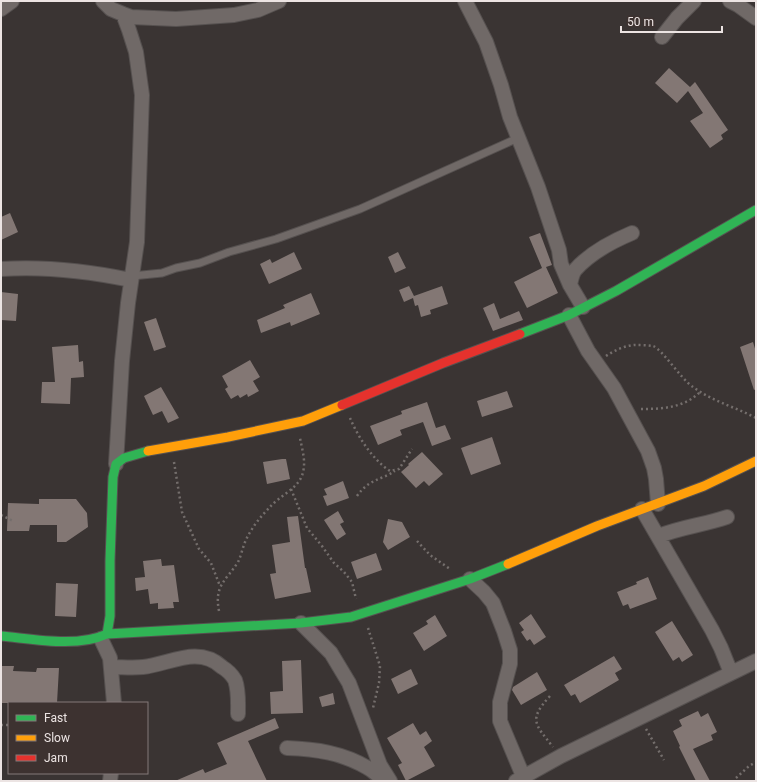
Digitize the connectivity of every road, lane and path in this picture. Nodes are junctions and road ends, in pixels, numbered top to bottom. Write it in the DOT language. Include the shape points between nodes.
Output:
graph roads {
  1 [pos="12,1"];
  2 [pos="103,1"];
  3 [pos="279,1"];
  4 [pos="465,1"];
  5 [pos="694,1"];
  6 [pos="730,1"];
  7 [pos="1,9"];
  8 [pos="123,14"];
  9 [pos="756,18"];
  10 [pos="662,37"];
  11 [pos="518,138"];
  12 [pos="756,210"];
  13 [pos="632,233"];
  14 [pos="1,269"];
  15 [pos="132,278"];
  16 [pos="570,285"];
  17 [pos="584,307"];
  18 [pos="569,315"];
  19 [pos="596,363"];
  20 [pos="700,392"];
  21 [pos="345,404"];
  22 [pos="627,410"];
  23 [pos="756,418"];
  24 [pos="297,422"];
  25 [pos="172,446"];
  26 [pos="412,449"];
  27 [pos="756,461"];
  28 [pos="116,464"];
  29 [pos="399,468"];
  30 [pos="291,489"];
  31 [pos="357,496"];
  32 [pos="658,504"];
  33 [pos="642,509"];
  34 [pos="1,515"];
  35 [pos="727,517"];
  36 [pos="13,521"];
  37 [pos="659,536"];
  38 [pos="417,541"];
  39 [pos="467,580"];
  40 [pos="221,586"];
  41 [pos="358,615"];
  42 [pos="302,623"];
  43 [pos="221,628"];
  44 [pos="1,636"];
  45 [pos="104,637"];
  46 [pos="756,661"];
  47 [pos="112,667"];
  48 [pos="731,673"];
  49 [pos="550,696"];
  50 [pos="114,702"];
  51 [pos="238,714"];
  52 [pos="640,718"];
  53 [pos="365,725"];
  54 [pos="287,748"];
  55 [pos="561,756"];
  56 [pos="664,760"];
  57 [pos="756,762"];
  58 [pos="736,778"];
  59 [pos="519,779"];
  60 [pos="385,781"];
  61 [pos="390,781"];
  1 -- 7 [label="street"];
  2 -- 8 [label="street" via="111,9"];
  3 -- 8 [label="street" via="258,10 234,15 176,19 131,17"];
  4 -- 11 [label="street" via="486,42"];
  5 -- 10 [label="street"];
  6 -- 9 [label="street"];
  8 -- 15 [label="street" via="136,52 142,95 137,242"];
  11 -- 15 [label="lane" via="360,209 200,263"];
  11 -- 16 [label="street" via="538,187 559,250 561,264"];
  12 -- 17 [label="street"];
  13 -- 16 [label="street" via="605,246 586,260 574,271"];
  14 -- 15 [label="street" via="45,268"];
  15 -- 28 [label="street" via="122,361"];
  16 -- 17 [label="street"];
  17 -- 18 [label="street"];
  18 -- 19 [label="street"];
  18 -- 21 [label="street"];
  19 -- 20 [label="path" via="625,346 654,346 677,373"];
  19 -- 22 [label="street"];
  20 -- 22 [label="path" via="679,405 665,409"];
  20 -- 23 [label="path"];
  21 -- 24 [label="street"];
  21 -- 29 [label="path" via="352,423 381,466 390,471"];
  22 -- 32 [label="street" via="654,468"];
  24 -- 25 [label="street"];
  24 -- 30 [label="path" via="304,457 303,472"];
  25 -- 28 [label="street" via="124,458"];
  25 -- 40 [label="path" via="182,512 199,549 211,563"];
  26 -- 29 [label="path"];
  27 -- 32 [label="street"];
  28 -- 45 [label="street" via="113,477 110,616"];
  29 -- 31 [label="path" via="363,487"];
  30 -- 40 [label="path" via="270,506 258,521 247,537 238,562"];
  30 -- 41 [label="path" via="307,528 352,582"];
  32 -- 33 [label="street"];
  33 -- 37 [label="street"];
  33 -- 39 [label="street"];
  34 -- 36 [label="path"];
  35 -- 37 [label="street"];
  37 -- 48 [label="street" via="712,630"];
  38 -- 39 [label="path" via="430,555"];
  39 -- 41 [label="street"];
  39 -- 59 [label="street" via="484,592 493,603 510,650 510,664 500,702 500,721"];
  40 -- 43 [label="path" via="217,602"];
  41 -- 42 [label="street"];
  41 -- 53 [label="path" via="369,630 380,666 374,706"];
  42 -- 43 [label="street"];
  42 -- 53 [label="street" via="339,664"];
  43 -- 45 [label="street"];
  44 -- 45 [label="street" via="78,641"];
  45 -- 47 [label="street"];
  46 -- 48 [label="street"];
  47 -- 50 [label="street"];
  47 -- 51 [label="street" via="143,666 203,656 218,663 234,679"];
  48 -- 52 [label="street"];
  49 -- 55 [label="path" via="536,714 537,728"];
  52 -- 55 [label="street"];
  52 -- 56 [label="path"];
  53 -- 61 [label="street" via="380,765"];
  54 -- 60 [label="street" via="320,750 350,758 369,768"];
  55 -- 59 [label="street"];
  57 -- 58 [label="path"];
}
